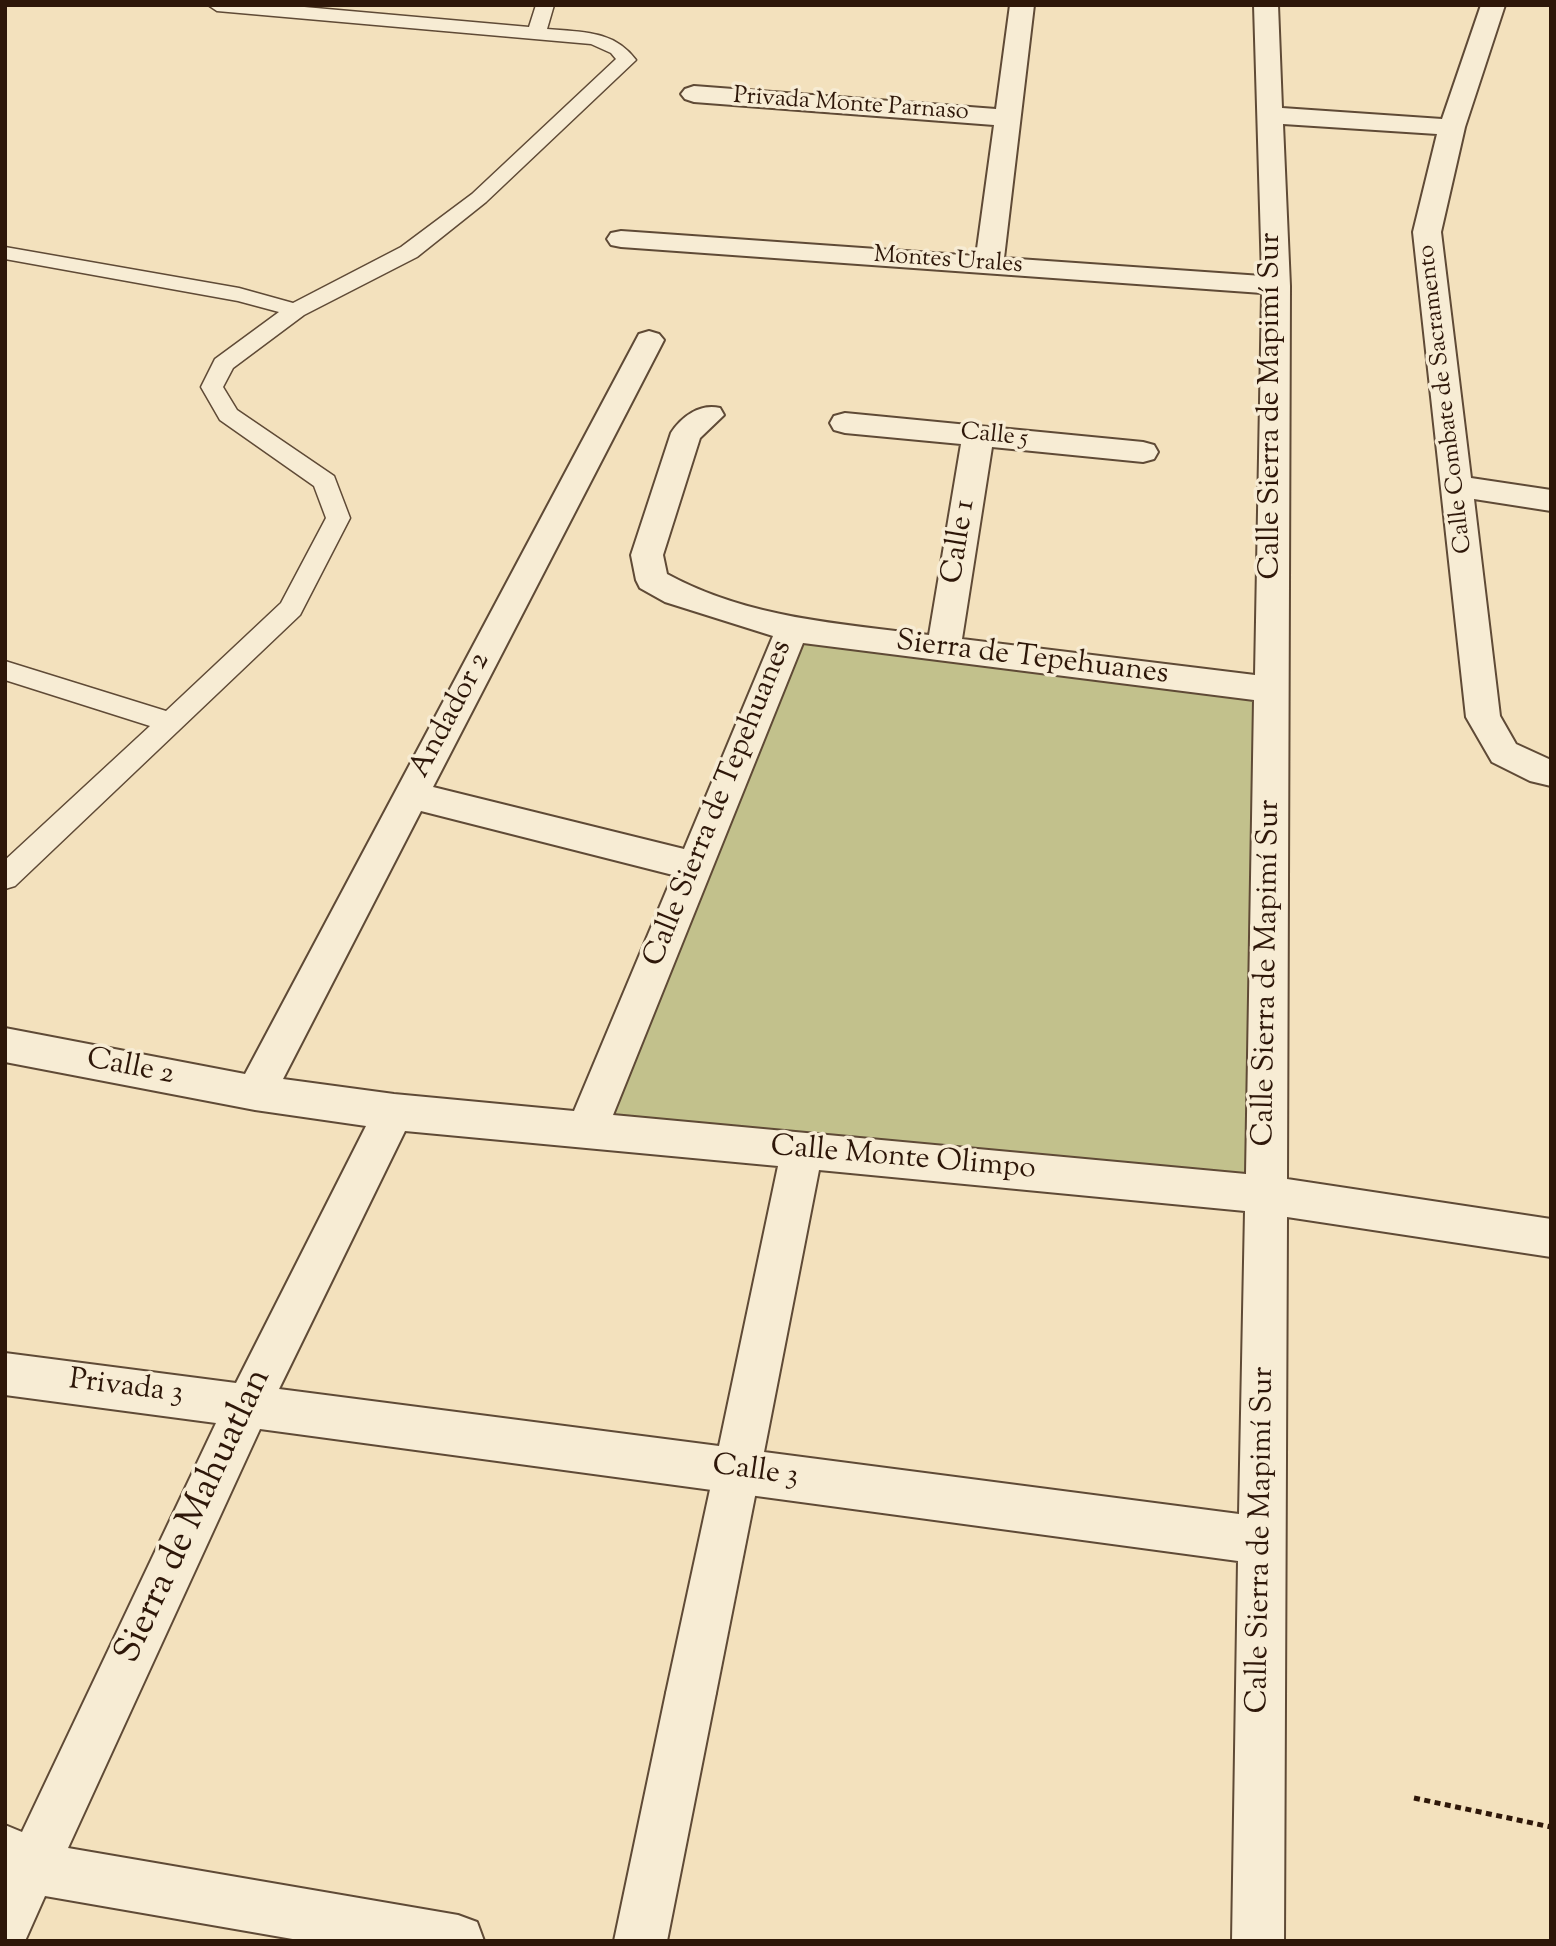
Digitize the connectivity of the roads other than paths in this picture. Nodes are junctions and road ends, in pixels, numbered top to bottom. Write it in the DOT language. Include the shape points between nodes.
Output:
graph roads {
  1 [pos="216,5"];
  2 [pos="545,5"];
  3 [pos="1021,5"];
  4 [pos="1266,5"];
  5 [pos="1493,5"];
  6 [pos="536,35"];
  7 [pos="694,94"];
  8 [pos="1270,115"];
  9 [pos="1008,118"];
  10 [pos="1452,127"];
  11 [pos="621,239"];
  12 [pos="5,253"];
  13 [pos="989,265"];
  14 [pos="1276,286"];
  15 [pos="296,310"];
  16 [pos="649,340"];
  17 [pos="709,415"];
  18 [pos="845,423"];
  19 [pos="978,436"];
  20 [pos="1143,452"];
  21 [pos="1458,486"];
  22 [pos="1551,501"];
  23 [pos="793,630"];
  24 [pos="944,649"];
  25 [pos="5,670"];
  26 [pos="1272,690"];
  27 [pos="169,722"];
  28 [pos="1551,773"];
  29 [pos="411,795"];
  30 [pos="695,866"];
  31 [pos="5,878"];
  32 [pos="5,1045"];
  33 [pos="255,1093"];
  34 [pos="394,1112"];
  35 [pos="587,1129"];
  36 [pos="802,1150"];
  37 [pos="1266,1195"];
  38 [pos="1551,1238"];
  39 [pos="5,1374"];
  40 [pos="248,1405"];
  41 [pos="737,1471"];
  42 [pos="1263,1541"];
  43 [pos="19,1859"];
  44 [pos="5,1925"];
  45 [pos="458,1941"];
  46 [pos="640,1941"];
  47 [pos="1258,1941"];
  1 -- 6 [label="lane"];
  2 -- 6 [label="lane"];
  3 -- 9 [label="street"];
  4 -- 8 [label="street, Calle Sierra de Mapimí Sur"];
  5 -- 10 [label="street, Calle Combate de Sacramento"];
  6 -- 15 [label="lane" via="594,39 618,49 626,61 479,198 419,244"];
  7 -- 9 [label="street, Privada Monte Parnaso"];
  8 -- 10 [label="street"];
  8 -- 14 [label="street, Calle Sierra de Mapimí Sur"];
  9 -- 13 [label="street"];
  10 -- 21 [label="street, Calle Combate de Sacramento" via="1427,232"];
  11 -- 13 [label="street, Montes Urales"];
  12 -- 15 [label="lane" via="239,295"];
  13 -- 14 [label="street, Montes Urales"];
  14 -- 26 [label="street, Calle Sierra de Mapimí Sur"];
  15 -- 27 [label="lane" via="223,363 212,387 228,415 325,482 338,518 291,609"];
  16 -- 29 [label="street, Andador 2"];
  17 -- 23 [label="street, Calle Sierra de Tepehuanes" via="686,433 647,555 652,580 677,594"];
  18 -- 19 [label="street, Calle 5"];
  19 -- 20 [label="street, Calle 5"];
  19 -- 24 [label="street, Calle 1"];
  21 -- 22 [label="street"];
  21 -- 28 [label="street, Calle Combate de Sacramento" via="1483,717 1504,753"];
  23 -- 24 [label="street, Sierra de Tepehuanes"];
  23 -- 30 [label="street, Calle Sierra de Tepehuanes"];
  24 -- 26 [label="street, Sierra de Tepehuanes"];
  25 -- 27 [label="lane"];
  26 -- 37 [label="street, Calle Sierra de Mapimí Sur"];
  27 -- 31 [label="lane"];
  29 -- 30 [label="street"];
  29 -- 33 [label="street, Andador 2"];
  30 -- 35 [label="street, Calle Sierra de Tepehuanes"];
  32 -- 33 [label="street, Calle 2"];
  33 -- 34 [label="street, Calle Monte Olimpo"];
  34 -- 35 [label="street, Calle Monte Olimpo"];
  34 -- 40 [label="street, Sierra de Mahuatlan"];
  35 -- 36 [label="street, Calle Monte Olimpo"];
  36 -- 37 [label="street, Calle Monte Olimpo"];
  36 -- 41 [label="street"];
  37 -- 38 [label="street, Calle Monte Olimpo"];
  37 -- 42 [label="street, Calle Sierra de Mapimí Sur"];
  39 -- 40 [label="street, Privada 3"];
  40 -- 41 [label="street, Calle 3"];
  40 -- 43 [label="street, Sierra de Mahuatlan"];
  41 -- 42 [label="street, Calle 3"];
  41 -- 46 [label="street"];
  42 -- 47 [label="street, Calle Sierra de Mapimí Sur"];
  43 -- 44 [label="street, Sierra de Mahuatlan"];
  43 -- 45 [label="street"];
}
